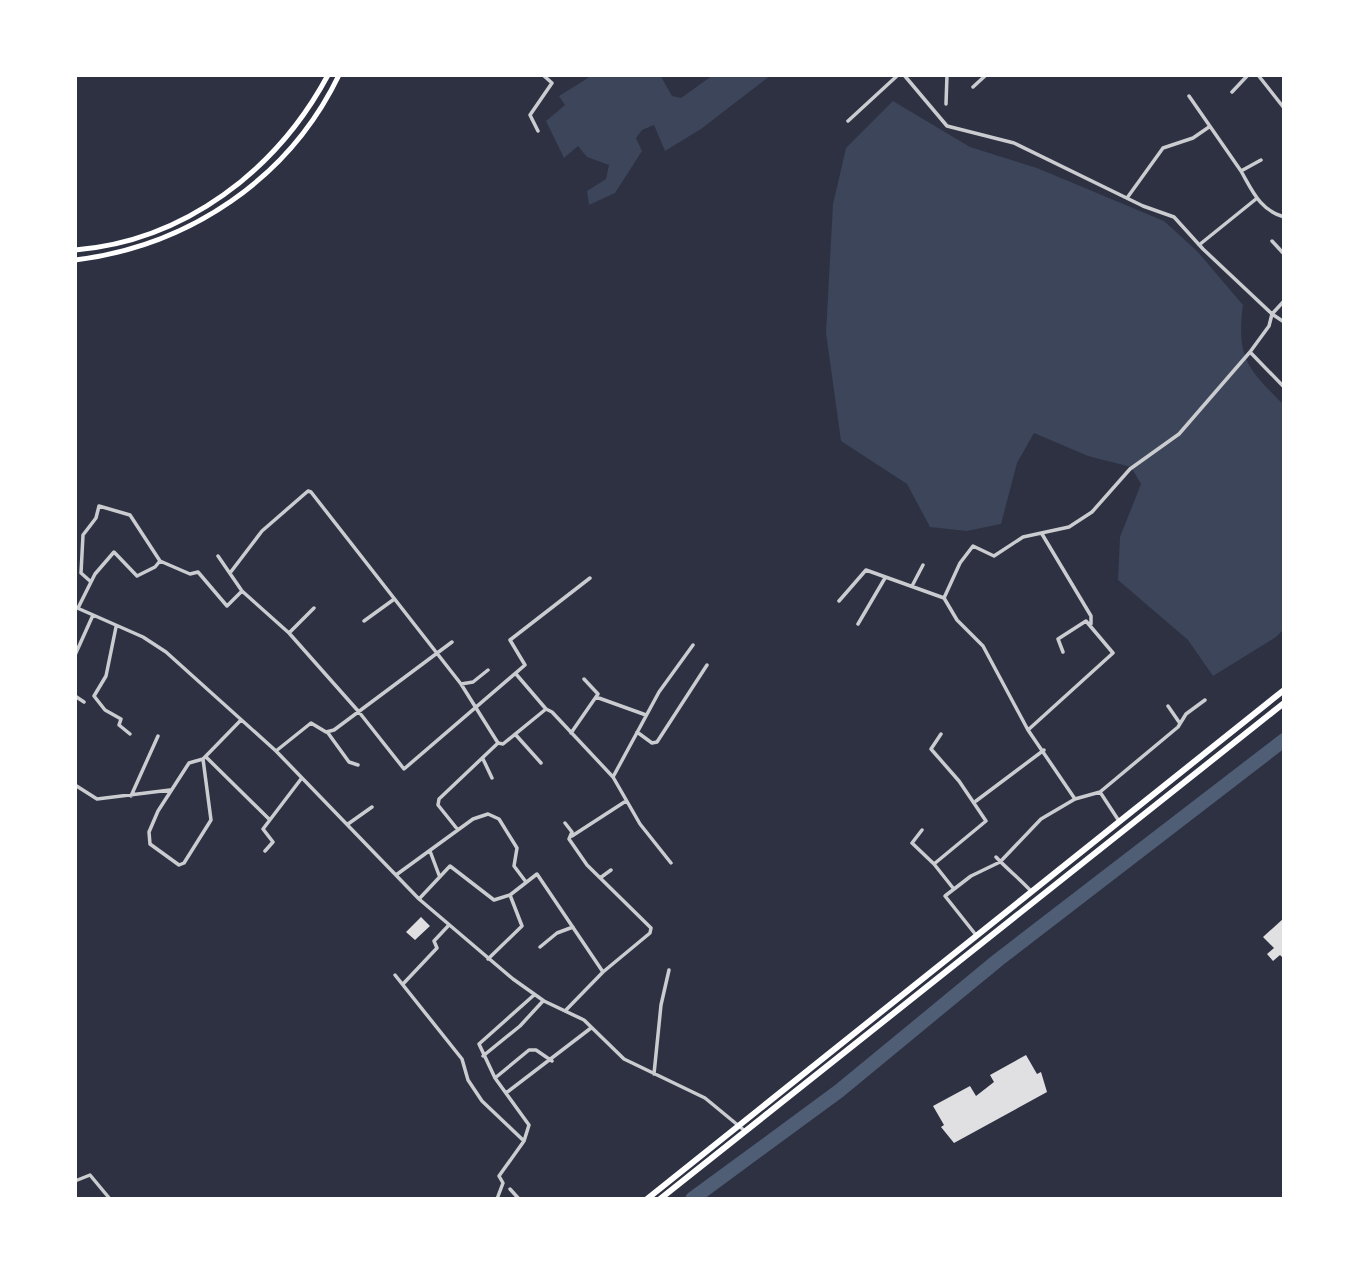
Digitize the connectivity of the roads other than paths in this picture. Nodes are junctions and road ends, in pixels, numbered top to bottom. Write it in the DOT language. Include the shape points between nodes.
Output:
graph roads {
  1 [pos="328,75"];
  2 [pos="339,75"];
  3 [pos="543,75"];
  4 [pos="898,75"];
  5 [pos="904,75"];
  6 [pos="947,75"];
  7 [pos="986,75"];
  8 [pos="1248,75"];
  9 [pos="1258,75"];
  10 [pos="973,86"];
  11 [pos="1232,92"];
  12 [pos="1189,96"];
  13 [pos="946,104"];
  14 [pos="1284,108"];
  15 [pos="848,121"];
  16 [pos="1209,127"];
  17 [pos="538,131"];
  18 [pos="1261,160"];
  19 [pos="1241,171"];
  20 [pos="1127,198"];
  21 [pos="1256,199"];
  22 [pos="1284,218"];
  23 [pos="1272,241"];
  24 [pos="1199,245"];
  25 [pos="75,250"];
  26 [pos="1284,254"];
  27 [pos="75,260"];
  28 [pos="1284,301"];
  29 [pos="1272,314"];
  30 [pos="1284,322"];
  31 [pos="1250,352"];
  32 [pos="1284,387"];
  33 [pos="1042,534"];
  34 [pos="218,556"];
  35 [pos="160,561"];
  36 [pos="923,565"];
  37 [pos="230,573"];
  38 [pos="590,578"];
  39 [pos="885,578"];
  40 [pos="90,582"];
  41 [pos="912,586"];
  42 [pos="242,592"];
  43 [pos="944,598"];
  44 [pos="393,600"];
  45 [pos="839,601"];
  46 [pos="76,608"];
  47 [pos="314,608"];
  48 [pos="93,615"];
  49 [pos="364,621"];
  50 [pos="858,624"];
  51 [pos="1091,624"];
  52 [pos="116,626"];
  53 [pos="75,631"];
  54 [pos="289,633"];
  55 [pos="83,635"];
  56 [pos="452,642"];
  57 [pos="693,645"];
  58 [pos="1063,652"];
  59 [pos="436,653"];
  60 [pos="75,655"];
  61 [pos="706,665"];
  62 [pos="488,670"];
  63 [pos="516,674"];
  64 [pos="584,679"];
  65 [pos="461,684"];
  66 [pos="1284,690"];
  67 [pos="75,696"];
  68 [pos="596,696"];
  69 [pos="1205,700"];
  70 [pos="84,702"];
  71 [pos="1284,704"];
  72 [pos="475,706"];
  73 [pos="1168,706"];
  74 [pos="546,709"];
  75 [pos="359,712"];
  76 [pos="646,715"];
  77 [pos="241,720"];
  78 [pos="1180,722"];
  79 [pos="1028,730"];
  80 [pos="637,732"];
  81 [pos="328,733"];
  82 [pos="571,733"];
  83 [pos="130,734"];
  84 [pos="515,734"];
  85 [pos="941,734"];
  86 [pos="158,737"];
  87 [pos="498,743"];
  88 [pos="1044,750"];
  89 [pos="276,751"];
  90 [pos="204,757"];
  91 [pos="483,760"];
  92 [pos="541,764"];
  93 [pos="358,765"];
  94 [pos="613,777"];
  95 [pos="492,778"];
  96 [pos="302,779"];
  97 [pos="75,785"];
  98 [pos="172,790"];
  99 [pos="1100,792"];
  100 [pos="131,796"];
  101 [pos="1075,799"];
  102 [pos="626,801"];
  103 [pos="975,802"];
  104 [pos="372,807"];
  105 [pos="1131,815"];
  106 [pos="269,819"];
  107 [pos="565,823"];
  108 [pos="1121,823"];
  109 [pos="1137,823"];
  110 [pos="347,825"];
  111 [pos="458,830"];
  112 [pos="922,830"];
  113 [pos="569,838"];
  114 [pos="265,851"];
  115 [pos="429,851"];
  116 [pos="996,857"];
  117 [pos="1000,862"];
  118 [pos="671,863"];
  119 [pos="934,863"];
  120 [pos="611,870"];
  121 [pos="397,875"];
  122 [pos="439,876"];
  123 [pos="600,878"];
  124 [pos="526,883"];
  125 [pos="953,888"];
  126 [pos="1032,893"];
  127 [pos="510,895"];
  128 [pos="419,899"];
  129 [pos="449,925"];
  130 [pos="573,927"];
  131 [pos="977,937"];
  132 [pos="540,947"];
  133 [pos="488,958"];
  134 [pos="669,970"];
  135 [pos="603,972"];
  136 [pos="395,975"];
  137 [pos="402,984"];
  138 [pos="534,995"];
  139 [pos="544,1001"];
  140 [pos="565,1011"];
  141 [pos="591,1028"];
  142 [pos="482,1056"];
  143 [pos="552,1060"];
  144 [pos="654,1074"];
  145 [pos="495,1078"];
  146 [pos="506,1093"];
  147 [pos="737,1125"];
  148 [pos="745,1131"];
  149 [pos="524,1141"];
  150 [pos="75,1181"];
  151 [pos="510,1189"];
  152 [pos="110,1199"];
  153 [pos="497,1199"];
  154 [pos="519,1199"];
  155 [pos="646,1199"];
  156 [pos="660,1199"];
  1 -- 25 [label="main road" via="272,155 216,201 152,233"];
  2 -- 27 [label="main road" via="293,146 236,199 156,242"];
  3 -- 17 [label="street" via="552,83 530,115"];
  4 -- 15 [label="street"];
  5 -- 20 [label="street" via="947,126 1014,143"];
  6 -- 13 [label="street"];
  7 -- 10 [label="street"];
  8 -- 11 [label="street"];
  9 -- 14 [label="street"];
  12 -- 16 [label="street"];
  16 -- 19 [label="street"];
  16 -- 20 [label="street" via="1163,148"];
  18 -- 19 [label="street"];
  19 -- 21 [label="street"];
  20 -- 24 [label="street" via="1174,217"];
  21 -- 22 [label="street" via="1269,213"];
  21 -- 24 [label="street"];
  23 -- 26 [label="street"];
  24 -- 29 [label="street"];
  28 -- 29 [label="street"];
  29 -- 30 [label="street"];
  29 -- 31 [label="street"];
  31 -- 32 [label="street"];
  31 -- 33 [label="street" via="1179,434 1130,469 1092,512 1069,527"];
  33 -- 43 [label="street" via="1023,537 994,556 973,546"];
  33 -- 51 [label="street" via="1091,616"];
  34 -- 37 [label="street"];
  35 -- 40 [label="street" via="137,576 114,552"];
  35 -- 40 [label="street" via="133,518 99,506 83,535 80,573"];
  35 -- 42 [label="street" via="203,575 227,606"];
  36 -- 41 [label="street"];
  37 -- 42 [label="street"];
  37 -- 44 [label="street" via="262,531 308,491"];
  38 -- 63 [label="street" via="510,640 526,663"];
  39 -- 41 [label="street"];
  39 -- 45 [label="street" via="862,571"];
  39 -- 50 [label="street"];
  40 -- 46 [label="street"];
  41 -- 43 [label="street"];
  42 -- 54 [label="street"];
  43 -- 79 [label="street" via="957,620 983,646"];
  44 -- 49 [label="street"];
  44 -- 59 [label="street"];
  46 -- 48 [label="street"];
  47 -- 54 [label="street"];
  48 -- 52 [label="street"];
  48 -- 55 [label="street"];
  51 -- 58 [label="street" via="1081,622 1058,639"];
  51 -- 79 [label="street" via="1113,653"];
  52 -- 77 [label="street" via="166,652"];
  52 -- 83 [label="street" via="106,676 94,696 105,710 121,719 119,724"];
  53 -- 55 [label="street"];
  54 -- 75 [label="street"];
  55 -- 60 [label="street"];
  56 -- 59 [label="street"];
  57 -- 76 [label="street"];
  59 -- 65 [label="street"];
  59 -- 75 [label="street"];
  61 -- 80 [label="street" via="657,742"];
  62 -- 65 [label="street" via="473,682"];
  63 -- 72 [label="street"];
  63 -- 74 [label="street"];
  64 -- 68 [label="street" via="597,691"];
  65 -- 72 [label="street"];
  66 -- 105 [label="highway"];
  67 -- 70 [label="street"];
  68 -- 76 [label="street"];
  68 -- 82 [label="street"];
  69 -- 78 [label="street"];
  71 -- 109 [label="highway"];
  72 -- 75 [label="street" via="404,769"];
  72 -- 87 [label="street"];
  73 -- 78 [label="street"];
  74 -- 82 [label="street"];
  74 -- 84 [label="street"];
  75 -- 81 [label="street"];
  76 -- 80 [label="street"];
  77 -- 89 [label="street"];
  77 -- 90 [label="street"];
  78 -- 99 [label="street"];
  79 -- 88 [label="street"];
  80 -- 94 [label="street"];
  81 -- 89 [label="street" via="312,723"];
  81 -- 93 [label="street" via="349,762"];
  82 -- 94 [label="street"];
  84 -- 87 [label="street"];
  84 -- 92 [label="street"];
  85 -- 103 [label="street" via="930,749"];
  86 -- 100 [label="street"];
  87 -- 91 [label="street"];
  88 -- 101 [label="street"];
  88 -- 103 [label="street"];
  89 -- 96 [label="street"];
  90 -- 98 [label="street" via="189,763"];
  90 -- 98 [label="street" via="210,822 180,865 152,847 148,836"];
  90 -- 106 [label="street"];
  91 -- 95 [label="street"];
  91 -- 111 [label="street" via="437,802"];
  94 -- 102 [label="street"];
  96 -- 106 [label="street"];
  96 -- 110 [label="street"];
  97 -- 100 [label="street" via="94,798"];
  98 -- 100 [label="street"];
  99 -- 101 [label="street"];
  99 -- 108 [label="street"];
  101 -- 117 [label="street" via="1031,826"];
  102 -- 113 [label="street"];
  102 -- 118 [label="street"];
  103 -- 119 [label="street" via="985,822"];
  104 -- 110 [label="street"];
  105 -- 108 [label="highway"];
  105 -- 109 [label="highway"];
  106 -- 114 [label="street" via="263,830 273,842"];
  107 -- 113 [label="street" via="572,832"];
  108 -- 126 [label="highway"];
  109 -- 148 [label="highway"];
  110 -- 121 [label="street"];
  111 -- 115 [label="street"];
  111 -- 124 [label="street" via="481,815 499,819 517,848 514,866"];
  112 -- 119 [label="street" via="912,843"];
  113 -- 123 [label="street"];
  115 -- 121 [label="street"];
  115 -- 122 [label="street"];
  116 -- 117 [label="street"];
  117 -- 125 [label="street"];
  117 -- 126 [label="street"];
  119 -- 125 [label="street"];
  120 -- 123 [label="street"];
  121 -- 128 [label="street"];
  122 -- 127 [label="street" via="452,865 491,899"];
  122 -- 128 [label="street"];
  123 -- 135 [label="street" via="651,930"];
  124 -- 127 [label="street"];
  124 -- 130 [label="street" via="537,874"];
  125 -- 131 [label="street" via="945,897"];
  126 -- 131 [label="highway"];
  127 -- 133 [label="street" via="522,926"];
  128 -- 129 [label="street"];
  129 -- 133 [label="street"];
  129 -- 137 [label="street" via="435,941 437,948"];
  130 -- 132 [label="street"];
  130 -- 135 [label="street"];
  131 -- 147 [label="highway"];
  133 -- 138 [label="street"];
  134 -- 144 [label="street"];
  135 -- 140 [label="street"];
  136 -- 137 [label="street"];
  137 -- 149 [label="street" via="462,1059 468,1080 482,1101"];
  138 -- 139 [label="street"];
  138 -- 142 [label="street" via="480,1042"];
  139 -- 140 [label="street"];
  139 -- 142 [label="street"];
  140 -- 141 [label="street"];
  141 -- 143 [label="street"];
  141 -- 144 [label="street" via="624,1059"];
  142 -- 145 [label="street"];
  143 -- 145 [label="street" via="529,1050"];
  143 -- 146 [label="street"];
  144 -- 147 [label="street" via="705,1098"];
  145 -- 146 [label="street"];
  146 -- 149 [label="street" via="529,1125"];
  147 -- 148 [label="street"];
  147 -- 155 [label="highway"];
  148 -- 156 [label="highway"];
  149 -- 153 [label="street" via="499,1176 503,1183"];
  150 -- 152 [label="street" via="90,1175"];
  151 -- 154 [label="street"];
}
